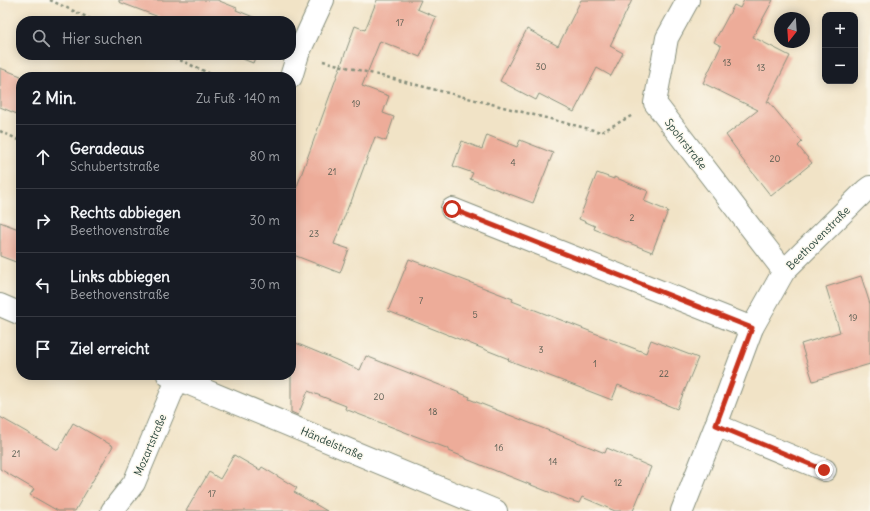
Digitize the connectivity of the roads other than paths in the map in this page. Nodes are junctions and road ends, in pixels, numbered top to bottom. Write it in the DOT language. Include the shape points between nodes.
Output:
graph roads {
  1 [pos="323,0"];
  2 [pos="688,0"];
  3 [pos="293,72"];
  4 [pos="870,187"];
  5 [pos="452,209"];
  6 [pos="784,271"];
  7 [pos="0,305"];
  8 [pos="16,312"];
  9 [pos="752,328"];
  10 [pos="173,380"];
  11 [pos="185,380"];
  12 [pos="716,425"];
  13 [pos="824,470"];
  14 [pos="112,511"];
  15 [pos="496,511"];
  16 [pos="682,511"];
  1 -- 3 [label="street"];
  2 -- 6 [label="street, Spohrstraße" via="667,38 655,103"];
  4 -- 6 [label="street, Beethovenstraße"];
  5 -- 9 [label="street"];
  6 -- 9 [label="street, Beethovenstraße"];
  7 -- 8 [label="street"];
  9 -- 12 [label="street, Beethovenstraße"];
  10 -- 14 [label="street, Mozartstraße" via="134,483"];
  11 -- 15 [label="street, Händelstraße"];
  12 -- 13 [label="street"];
  12 -- 16 [label="street, Beethovenstraße"];
}
